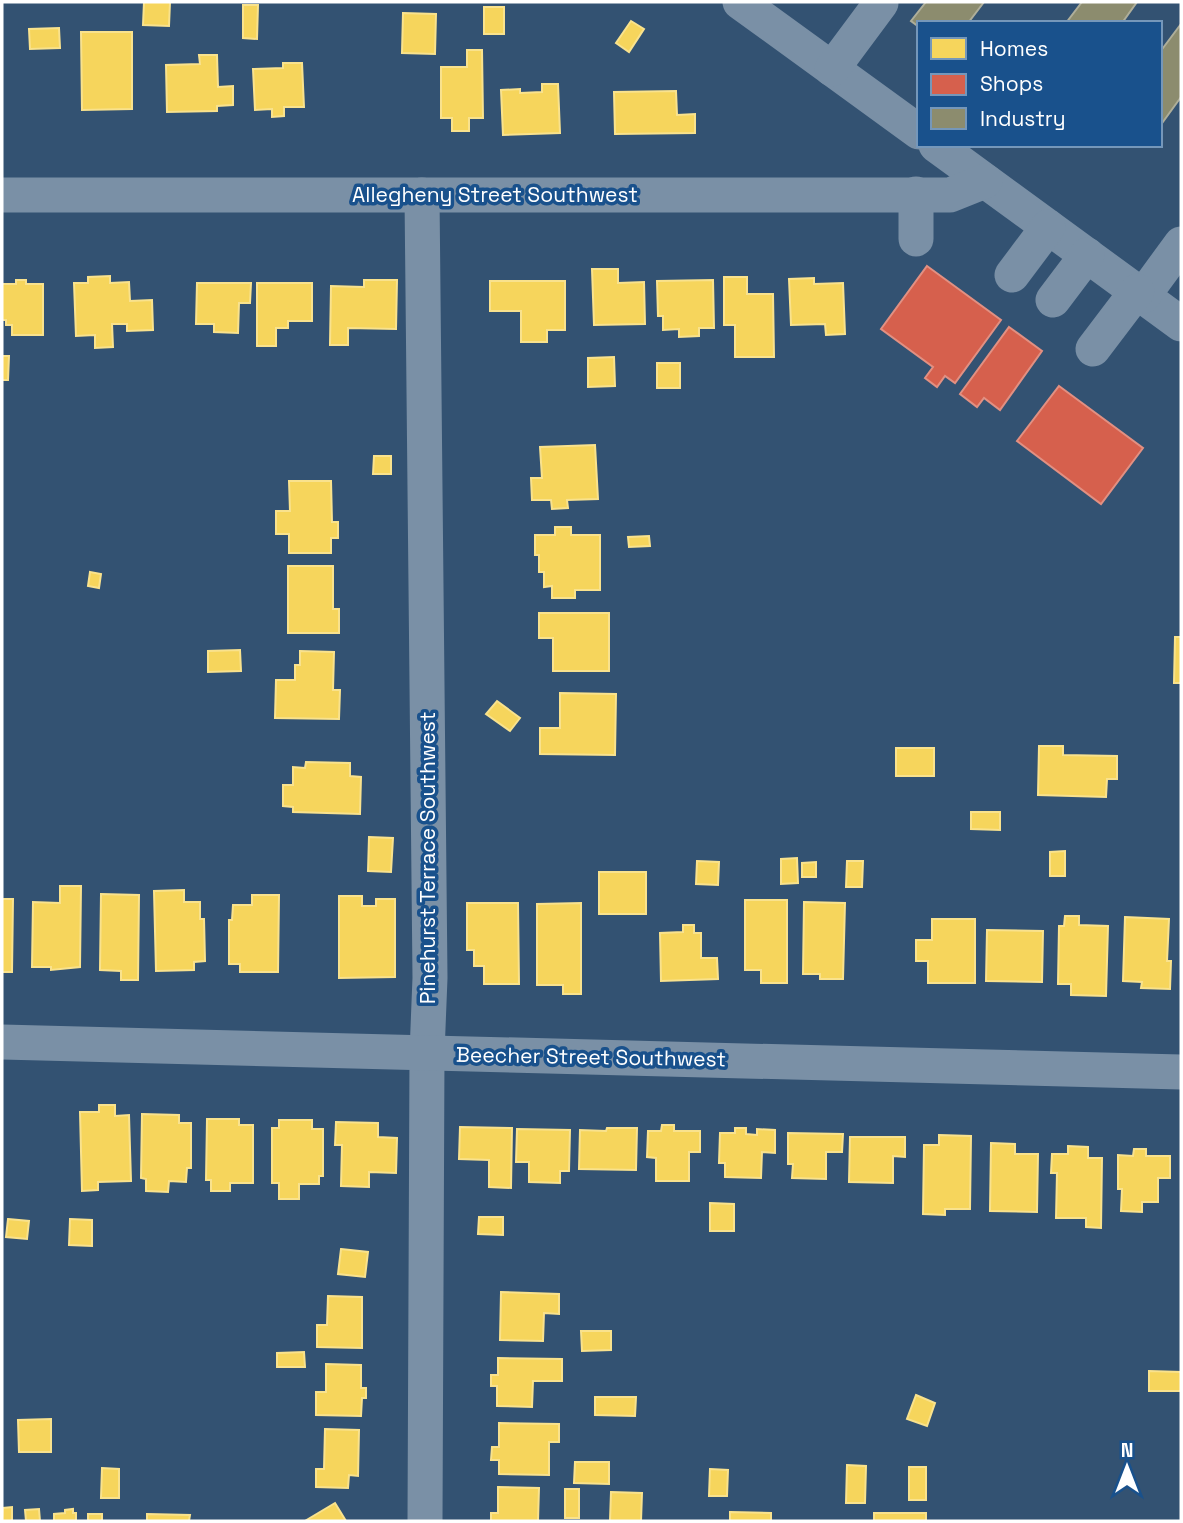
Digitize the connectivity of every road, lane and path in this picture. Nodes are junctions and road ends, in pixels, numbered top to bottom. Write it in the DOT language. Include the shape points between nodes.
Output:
graph roads {
  1 [pos="740,2"];
  2 [pos="881,3"];
  3 [pos="832,69"];
  4 [pos="917,130"];
  5 [pos="940,147"];
  6 [pos="985,181"];
  7 [pos="915,194"];
  8 [pos="2,195"];
  9 [pos="422,195"];
  10 [pos="1048,227"];
  11 [pos="915,239"];
  12 [pos="1181,244"];
  13 [pos="1087,255"];
  14 [pos="1012,275"];
  15 [pos="1140,294"];
  16 [pos="1053,300"];
  17 [pos="1181,324"];
  18 [pos="1093,349"];
  19 [pos="2,1042"];
  20 [pos="427,1053"];
  21 [pos="1181,1072"];
  22 [pos="425,1521"];
  1 -- 3 [label="street"];
  2 -- 3 [label="street"];
  3 -- 4 [label="street"];
  5 -- 6 [label="street"];
  6 -- 7 [label="street, Allegheny Street Southwest" via="950,195"];
  6 -- 10 [label="street"];
  7 -- 9 [label="street, Allegheny Street Southwest"];
  7 -- 11 [label="street"];
  8 -- 9 [label="street, Allegheny Street Southwest"];
  9 -- 20 [label="street, Pinehurst Terrace Southwest"];
  10 -- 13 [label="street"];
  10 -- 14 [label="street"];
  12 -- 15 [label="street"];
  13 -- 15 [label="street"];
  13 -- 16 [label="street"];
  15 -- 17 [label="street"];
  15 -- 18 [label="street"];
  19 -- 20 [label="street, Beecher Street Southwest"];
  20 -- 21 [label="street, Beecher Street Southwest"];
  20 -- 22 [label="street, Pinehurst Terrace Southwest"];
}
